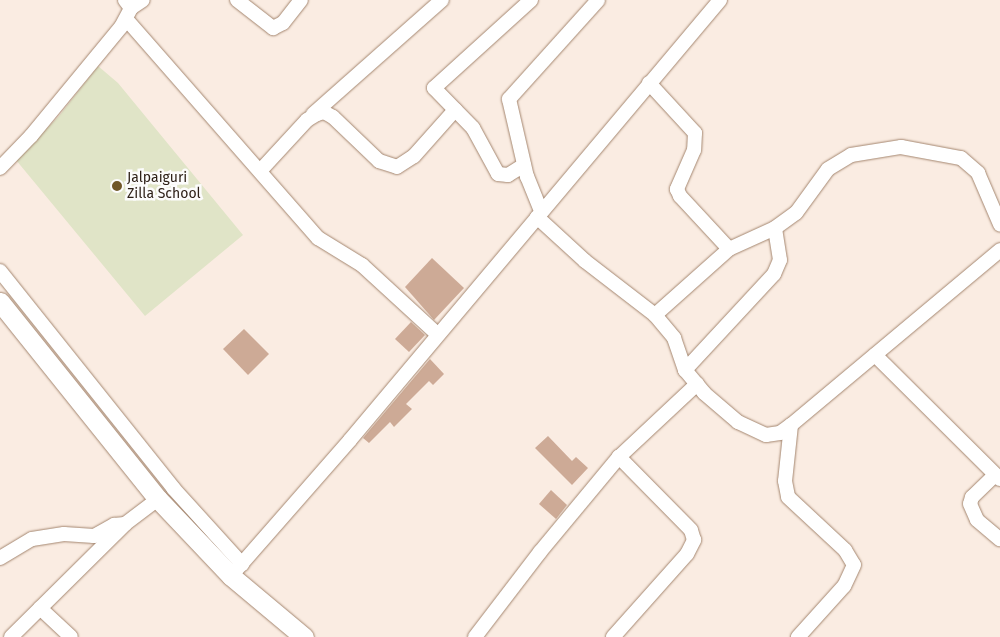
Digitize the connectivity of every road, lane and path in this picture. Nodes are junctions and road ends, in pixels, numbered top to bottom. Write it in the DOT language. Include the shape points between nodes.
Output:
graph roads {
  1 [pos="143,0"];
  2 [pos="237,0"];
  3 [pos="301,0"];
  4 [pos="530,0"];
  5 [pos="598,0"];
  6 [pos="720,0"];
  7 [pos="438,1"];
  8 [pos="127,9"];
  9 [pos="649,83"];
  10 [pos="454,110"];
  11 [pos="307,120"];
  12 [pos="524,165"];
  13 [pos="0,168"];
  14 [pos="260,171"];
  15 [pos="539,214"];
  16 [pos="1000,224"];
  17 [pos="775,228"];
  18 [pos="729,249"];
  19 [pos="1000,250"];
  20 [pos="0,271"];
  21 [pos="0,302"];
  22 [pos="655,315"];
  23 [pos="438,335"];
  24 [pos="875,355"];
  25 [pos="685,370"];
  26 [pos="697,384"];
  27 [pos="791,425"];
  28 [pos="619,457"];
  29 [pos="998,477"];
  30 [pos="158,499"];
  31 [pos="126,524"];
  32 [pos="1000,539"];
  33 [pos="0,558"];
  34 [pos="236,570"];
  35 [pos="40,608"];
  36 [pos="11,637"];
  37 [pos="71,637"];
  38 [pos="304,637"];
  39 [pos="475,637"];
  40 [pos="613,637"];
  41 [pos="798,637"];
  1 -- 8 [label="street"];
  2 -- 3 [label="street" via="273,28 283,23"];
  4 -- 10 [label="street" via="436,85 436,92"];
  5 -- 12 [label="street" via="508,99"];
  6 -- 9 [label="street"];
  7 -- 11 [label="street"];
  8 -- 13 [label="street" via="31,136"];
  8 -- 14 [label="street"];
  9 -- 15 [label="street"];
  9 -- 18 [label="street" via="695,133 694,150 677,189 680,196"];
  10 -- 11 [label="street" via="414,156 397,167 379,161 324,112"];
  10 -- 12 [label="street" via="478,134 498,174 508,175"];
  11 -- 14 [label="street"];
  12 -- 15 [label="street"];
  14 -- 23 [label="street" via="318,238 362,265"];
  15 -- 22 [label="street" via="585,261"];
  15 -- 23 [label="street"];
  16 -- 17 [label="street" via="972,165 942,153 901,147 851,155 836,161 796,213"];
  17 -- 18 [label="street"];
  17 -- 25 [label="street" via="780,260 774,274"];
  18 -- 22 [label="street"];
  19 -- 24 [label="street" via="947,291"];
  20 -- 34 [label="street"];
  21 -- 30 [label="street"];
  22 -- 25 [label="street" via="674,338"];
  23 -- 34 [label="street"];
  24 -- 27 [label="street"];
  24 -- 29 [label="street"];
  25 -- 26 [label="street"];
  26 -- 27 [label="street" via="722,409 753,430 772,435"];
  26 -- 28 [label="street"];
  27 -- 41 [label="street" via="785,480 788,497 845,550 854,565 844,586"];
  28 -- 39 [label="street"];
  28 -- 40 [label="street" via="691,530 694,540 686,554"];
  29 -- 32 [label="street" via="972,497 970,504 977,520"];
  30 -- 31 [label="street"];
  30 -- 34 [label="street"];
  31 -- 33 [label="street" via="114,525 94,536 64,534 32,539"];
  31 -- 35 [label="street"];
  34 -- 38 [label="street"];
  35 -- 36 [label="street"];
  35 -- 37 [label="street"];
}
